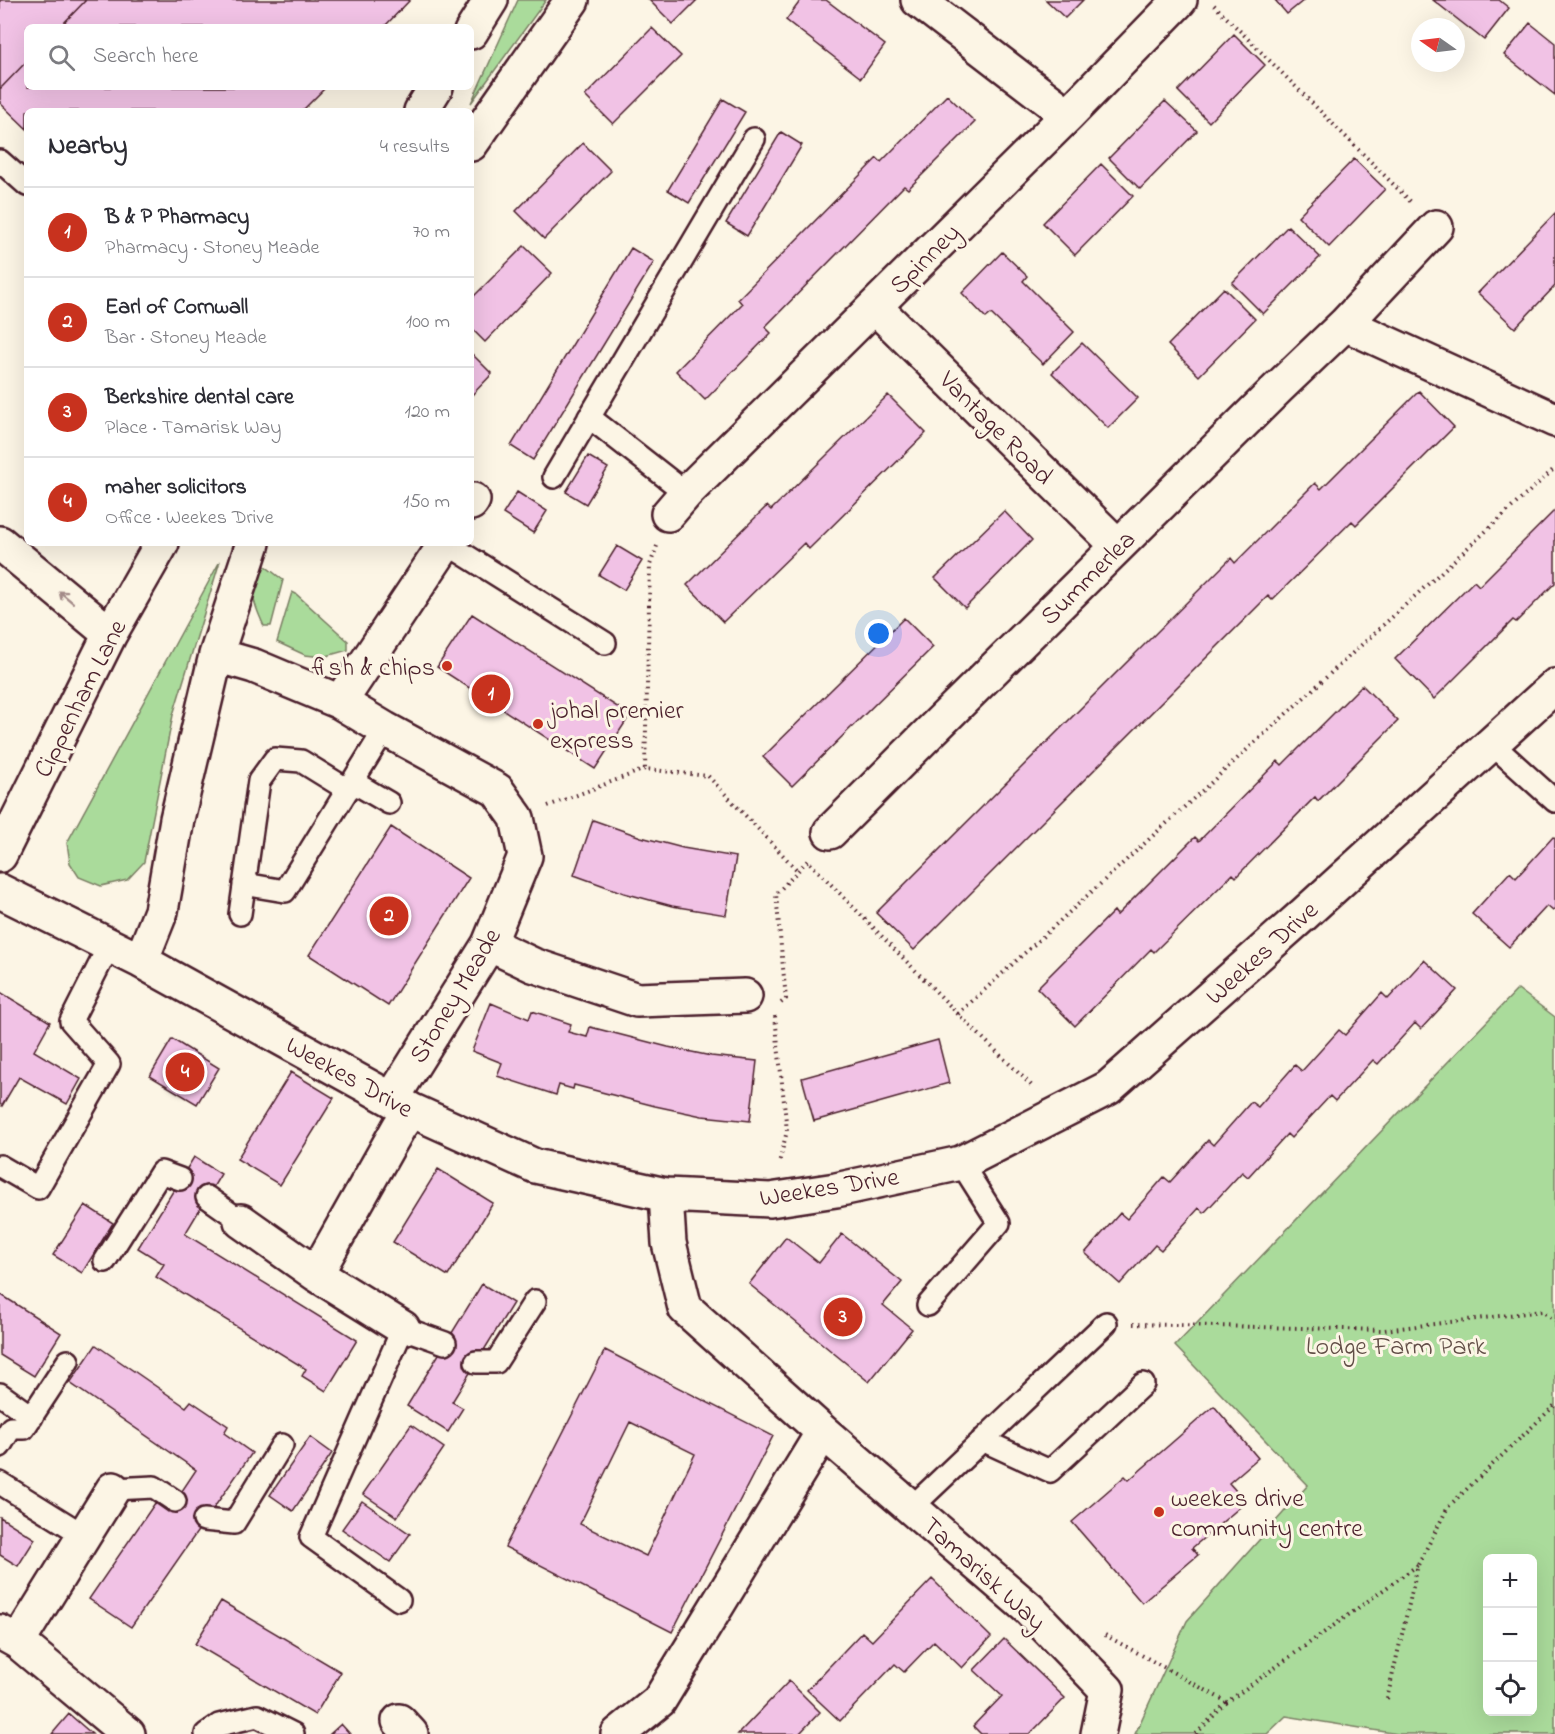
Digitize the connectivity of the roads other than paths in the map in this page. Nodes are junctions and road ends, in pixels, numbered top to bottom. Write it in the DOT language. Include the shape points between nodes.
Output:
graph roads {
  1 [pos="491,0"];
  2 [pos="572,0"];
  3 [pos="918,0"];
  4 [pos="1180,0"];
  5 [pos="474,27"];
  6 [pos="434,90"];
  7 [pos="423,108"];
  8 [pos="1068,115"];
  9 [pos="754,139"];
  10 [pos="474,140"];
  11 [pos="0,160"];
  12 [pos="24,182"];
  13 [pos="1436,227"];
  14 [pos="875,306"];
  15 [pos="1345,324"];
  16 [pos="589,417"];
  17 [pos="1554,417"];
  18 [pos="554,477"];
  19 [pos="677,504"];
  20 [pos="10,543"];
  21 [pos="160,546"];
  22 [pos="252,546"];
  23 [pos="444,546"];
  24 [pos="451,546"];
  25 [pos="1118,546"];
  26 [pos="110,634"];
  27 [pos="605,643"];
  28 [pos="216,655"];
  29 [pos="1555,686"];
  30 [pos="340,702"];
  31 [pos="385,729"];
  32 [pos="1492,744"];
  33 [pos="350,786"];
  34 [pos="1555,801"];
  35 [pos="389,803"];
  36 [pos="830,832"];
  37 [pos="0,855"];
  38 [pos="244,884"];
  39 [pos="0,891"];
  40 [pos="240,914"];
  41 [pos="110,944"];
  42 [pos="489,944"];
  43 [pos="141,961"];
  44 [pos="745,996"];
  45 [pos="401,1105"];
  46 [pos="961,1163"];
  47 [pos="0,1166"];
  48 [pos="180,1179"];
  49 [pos="666,1194"];
  50 [pos="207,1197"];
  51 [pos="241,1221"];
  52 [pos="105,1261"];
  53 [pos="316,1274"];
  54 [pos="535,1301"];
  55 [pos="928,1305"];
  56 [pos="1106,1323"];
  57 [pos="403,1328"];
  58 [pos="445,1343"];
  59 [pos="69,1361"];
  60 [pos="476,1362"];
  61 [pos="1143,1384"];
  62 [pos="0,1394"];
  63 [pos="32,1417"];
  64 [pos="823,1432"];
  65 [pos="982,1440"];
  66 [pos="282,1445"];
  67 [pos="0,1446"];
  68 [pos="0,1482"];
  69 [pos="113,1489"];
  70 [pos="175,1501"];
  71 [pos="912,1507"];
  72 [pos="204,1521"];
  73 [pos="85,1536"];
  74 [pos="399,1600"];
  75 [pos="9,1637"];
  76 [pos="128,1734"];
  77 [pos="206,1734"];
  78 [pos="293,1734"];
  79 [pos="618,1734"];
  80 [pos="1098,1734"];
  1 -- 5 [label="street"];
  2 -- 10 [label="street"];
  3 -- 8 [label="street"];
  4 -- 8 [label="street, Spinney"];
  6 -- 7 [label="street"];
  8 -- 14 [label="street, Spinney"];
  9 -- 16 [label="lane"];
  11 -- 12 [label="lane"];
  13 -- 15 [label="street, Summerlea"];
  14 -- 19 [label="street, Spinney"];
  14 -- 25 [label="street, Vantage Road"];
  15 -- 17 [label="street"];
  15 -- 25 [label="street, Summerlea"];
  16 -- 18 [label="lane"];
  16 -- 19 [label="lane"];
  26 -- 20 [label="street, one-way"];
  21 -- 26 [label="street, Cippenham Lane"];
  22 -- 28 [label="street"];
  23 -- 30 [label="street"];
  24 -- 27 [label="lane"];
  25 -- 36 [label="street, Summerlea"];
  26 -- 37 [label="street, Cippenham Lane"];
  28 -- 30 [label="street, Stoney Meade" via="254,666"];
  28 -- 43 [label="street" via="177,819 161,910"];
  29 -- 32 [label="street, Weekes Drive"];
  30 -- 31 [label="street, Stoney Meade"];
  31 -- 33 [label="lane"];
  31 -- 42 [label="street, Stoney Meade" via="498,790 517,818 525,856"];
  32 -- 34 [label="lane"];
  32 -- 46 [label="street, Weekes Drive" via="1108,1088"];
  33 -- 35 [label="lane"];
  33 -- 38 [label="lane" via="285,891"];
  33 -- 38 [label="lane" via="301,761 275,759 259,781"];
  38 -- 40 [label="lane"];
  39 -- 41 [label="street, Weekes Drive"];
  41 -- 43 [label="street, Weekes Drive"];
  41 -- 47 [label="lane" via="71,1021 108,1064 38,1188"];
  42 -- 44 [label="street" via="533,965 637,1000"];
  42 -- 45 [label="street, Stoney Meade"];
  43 -- 45 [label="street, Weekes Drive"];
  45 -- 49 [label="street, Weekes Drive" via="535,1166"];
  45 -- 53 [label="street, Stoney Meade" via="399,1127"];
  46 -- 49 [label="street, Weekes Drive" via="770,1200"];
  46 -- 55 [label="lane" via="999,1223"];
  48 -- 52 [label="lane" via="161,1172"];
  49 -- 64 [label="street, Tamarisk Way" via="669,1243 685,1308"];
  50 -- 51 [label="lane"];
  51 -- 53 [label="street"];
  53 -- 57 [label="street"];
  54 -- 60 [label="lane" via="496,1362"];
  56 -- 65 [label="lane"];
  57 -- 58 [label="lane"];
  57 -- 74 [label="lane" via="311,1537"];
  59 -- 63 [label="lane"];
  61 -- 65 [label="lane" via="1050,1471"];
  62 -- 63 [label="lane"];
  63 -- 67 [label="lane" via="24,1428 11,1428"];
  64 -- 71 [label="street, Tamarisk Way"];
  64 -- 79 [label="street" via="659,1701"];
  65 -- 71 [label="lane"];
  66 -- 72 [label="lane" via="234,1523"];
  68 -- 73 [label="lane"];
  69 -- 70 [label="lane" via="154,1487"];
  69 -- 73 [label="street"];
  71 -- 80 [label="street, Tamarisk Way" via="1029,1609 1107,1690"];
  73 -- 75 [label="street"];
  75 -- 76 [label="street"];
  77 -- 78 [label="lane" via="219,1725 257,1716"];
}
